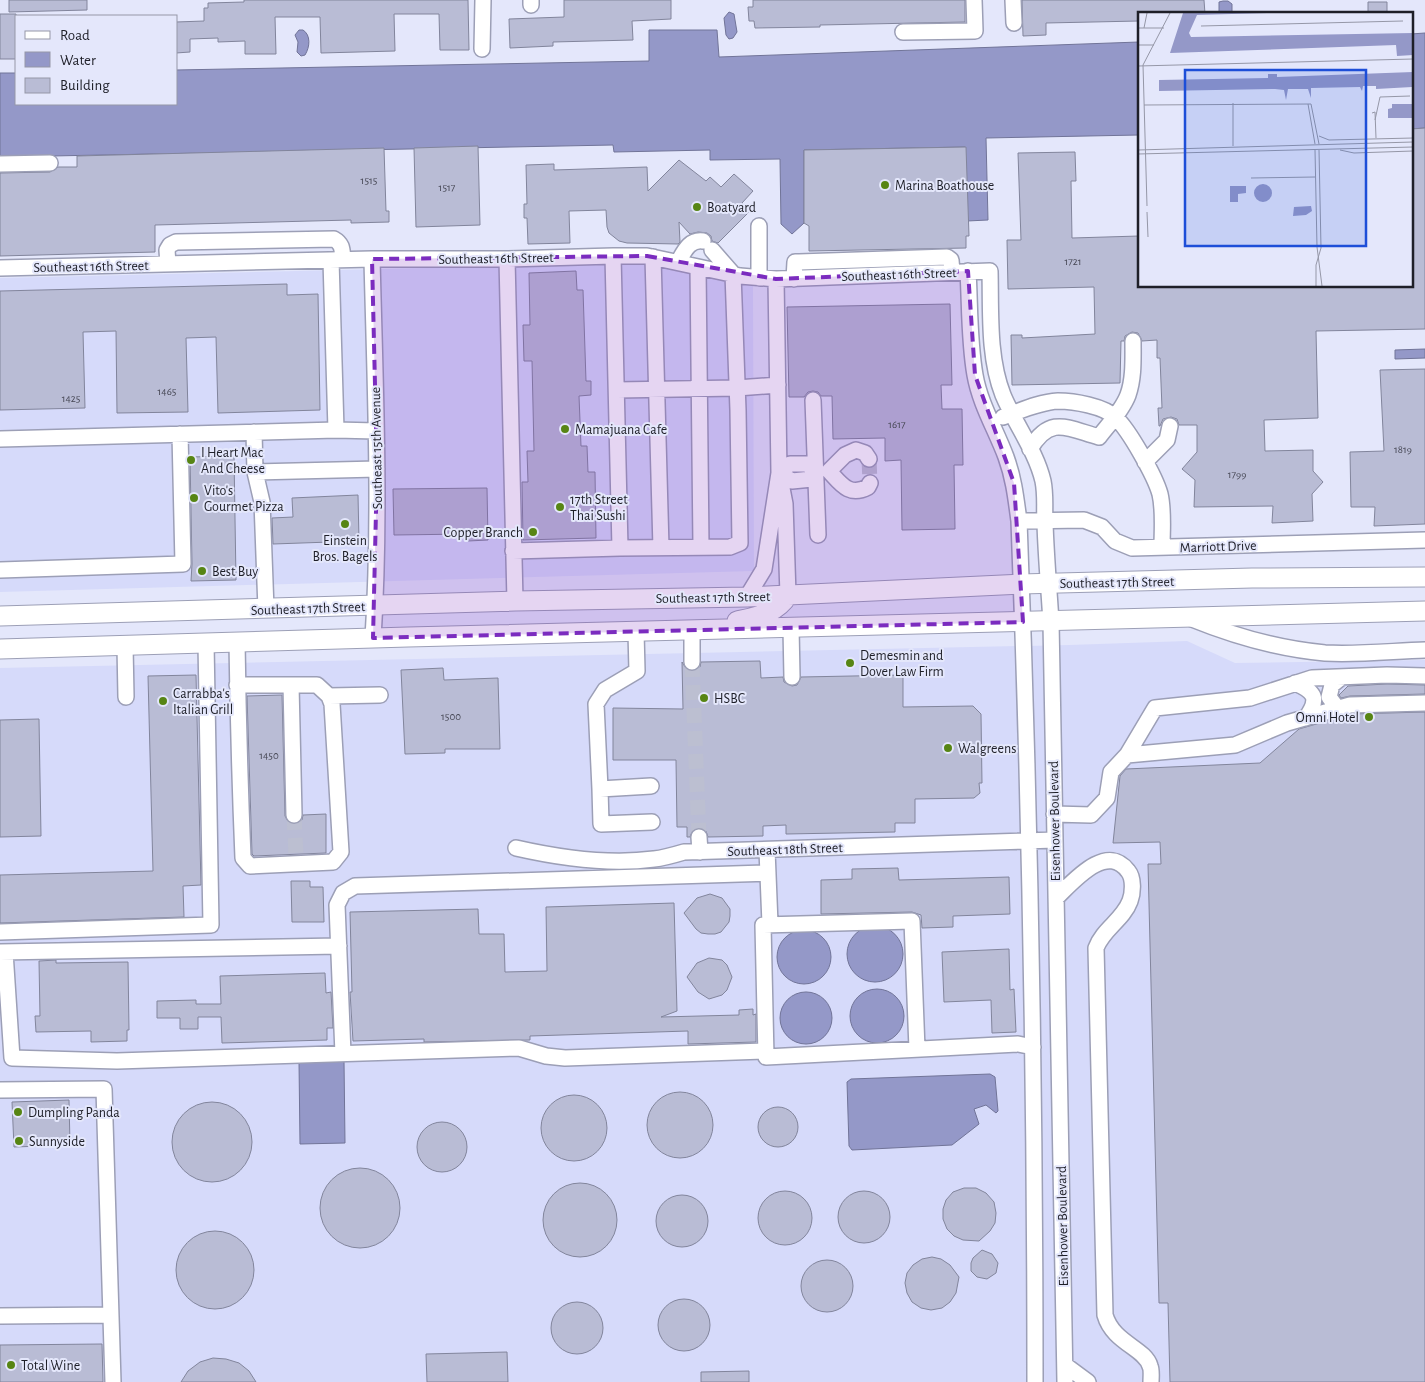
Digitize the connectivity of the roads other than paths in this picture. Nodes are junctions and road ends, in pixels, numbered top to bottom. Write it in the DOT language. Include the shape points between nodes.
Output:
graph roads {
  1 [pos="483,0"];
  2 [pos="974,0"];
  3 [pos="1013,0"];
  4 [pos="1014,22"];
  5 [pos="903,32"];
  6 [pos="482,49"];
  7 [pos="50,163"];
  8 [pos="0,164"];
  9 [pos="759,226"];
  10 [pos="613,256"];
  11 [pos="653,257"];
  12 [pos="372,259"];
  13 [pos="506,259"];
  14 [pos="337,260"];
  15 [pos="678,262"];
  16 [pos="168,264"];
  17 [pos="698,267"];
  18 [pos="0,268"];
  19 [pos="968,271"];
  20 [pos="990,271"];
  21 [pos="733,274"];
  22 [pos="759,278"];
  23 [pos="776,280"];
  24 [pos="1133,341"];
  25 [pos="778,385"];
  26 [pos="737,388"];
  27 [pos="657,389"];
  28 [pos="700,389"];
  29 [pos="616,390"];
  30 [pos="814,400"];
  31 [pos="1012,414"];
  32 [pos="1115,416"];
  33 [pos="992,421"];
  34 [pos="1170,426"];
  35 [pos="336,430"];
  36 [pos="376,431"];
  37 [pos="254,432"];
  38 [pos="180,434"];
  39 [pos="0,439"];
  40 [pos="1030,449"];
  41 [pos="869,459"];
  42 [pos="1145,462"];
  43 [pos="377,469"];
  44 [pos="823,471"];
  45 [pos="255,472"];
  46 [pos="779,473"];
  47 [pos="870,483"];
  48 [pos="1019,521"];
  49 [pos="1045,521"];
  50 [pos="818,535"];
  51 [pos="1425,540"];
  52 [pos="701,547"];
  53 [pos="1162,547"];
  54 [pos="620,548"];
  55 [pos="661,548"];
  56 [pos="513,551"];
  57 [pos="0,570"];
  58 [pos="1425,576"];
  59 [pos="1049,583"];
  60 [pos="1021,584"];
  61 [pos="788,595"];
  62 [pos="747,597"];
  63 [pos="515,601"];
  64 [pos="375,606"];
  65 [pos="266,609"];
  66 [pos="1425,611"];
  67 [pos="27,615"];
  68 [pos="0,616"];
  69 [pos="1188,618"];
  70 [pos="1023,622"];
  71 [pos="1051,622"];
  72 [pos="0,624"];
  73 [pos="791,628"];
  74 [pos="697,630"];
  75 [pos="636,632"];
  76 [pos="373,638"];
  77 [pos="237,642"];
  78 [pos="206,643"];
  79 [pos="125,646"];
  80 [pos="0,649"];
  81 [pos="1425,650"];
  82 [pos="692,662"];
  83 [pos="1342,676"];
  84 [pos="1425,676"];
  85 [pos="792,677"];
  86 [pos="1295,683"];
  87 [pos="237,685"];
  88 [pos="290,685"];
  89 [pos="380,695"];
  90 [pos="329,696"];
  91 [pos="126,697"];
  92 [pos="1425,703"];
  93 [pos="1338,709"];
  94 [pos="1306,718"];
  95 [pos="1127,755"];
  96 [pos="651,786"];
  97 [pos="600,789"];
  98 [pos="1054,814"];
  99 [pos="294,815"];
  100 [pos="652,822"];
  101 [pos="1055,840"];
  102 [pos="1029,841"];
  103 [pos="516,848"];
  104 [pos="767,850"];
  105 [pos="768,873"];
  106 [pos="1056,898"];
  107 [pos="770,924"];
  108 [pos="0,932"];
  109 [pos="339,946"];
  110 [pos="2,952"];
  111 [pos="1033,1048"];
  112 [pos="918,1049"];
  113 [pos="766,1051"];
  114 [pos="343,1054"];
  115 [pos="0,1090"];
  116 [pos="111,1315"];
  117 [pos="0,1316"];
  118 [pos="1065,1365"];
  119 [pos="113,1382"];
  120 [pos="1035,1382"];
  121 [pos="1065,1382"];
  122 [pos="1088,1382"];
  123 [pos="1151,1382"];
  1 -- 6 [label="street"];
  2 -- 5 [label="street" via="975,31"];
  3 -- 4 [label="street"];
  7 -- 8 [label="street"];
  9 -- 22 [label="street"];
  10 -- 11 [label="street, Southeast 16th Street"];
  10 -- 13 [label="street, Southeast 16th Street"];
  10 -- 29 [label="street"];
  11 -- 15 [label="street, Southeast 16th Street"];
  11 -- 27 [label="street"];
  12 -- 13 [label="street, Southeast 16th Street"];
  12 -- 14 [label="street, Southeast 16th Street"];
  12 -- 36 [label="street, Southeast 15th Avenue"];
  13 -- 56 [label="street"];
  14 -- 16 [label="street, Southeast 16th Street"];
  14 -- 16 [label="street" via="341,246 334,239 176,242 168,250"];
  14 -- 35 [label="street"];
  15 -- 17 [label="street, Southeast 16th Street"];
  15 -- 21 [label="street" via="691,243 697,240 708,245"];
  16 -- 18 [label="street, Southeast 16th Street"];
  17 -- 21 [label="street, Southeast 16th Street"];
  17 -- 28 [label="street"];
  19 -- 20 [label="street, Southeast 16th Street"];
  19 -- 23 [label="street, Southeast 16th Street"];
  19 -- 33 [label="street, Eisenhower Boulevard" via="975,376"];
  20 -- 31 [label="street, Eisenhower Boulevard" via="996,371"];
  21 -- 22 [label="street, Southeast 16th Street"];
  21 -- 26 [label="street"];
  22 -- 23 [label="street, Southeast 16th Street"];
  23 -- 25 [label="street"];
  24 -- 32 [label="street" via="1133,373 1127,397"];
  25 -- 26 [label="street"];
  25 -- 46 [label="street"];
  26 -- 28 [label="street"];
  26 -- 52 [label="street" via="740,543"];
  27 -- 28 [label="street"];
  27 -- 29 [label="street"];
  27 -- 55 [label="street"];
  28 -- 52 [label="street"];
  29 -- 54 [label="street"];
  30 -- 44 [label="street"];
  31 -- 32 [label="street" via="1058,401 1090,405"];
  31 -- 33 [label="street"];
  31 -- 40 [label="street, Eisenhower Boulevard"];
  32 -- 40 [label="street" via="1098,437 1054,427 1038,437"];
  32 -- 42 [label="street"];
  33 -- 48 [label="street, Eisenhower Boulevard" via="1014,483"];
  34 -- 42 [label="street" via="1166,440"];
  35 -- 36 [label="street"];
  35 -- 37 [label="street"];
  36 -- 43 [label="street, Southeast 15th Avenue"];
  37 -- 38 [label="street"];
  37 -- 45 [label="street"];
  38 -- 39 [label="street"];
  38 -- 57 [label="street" via="183,564"];
  40 -- 49 [label="street, Eisenhower Boulevard" via="1046,497"];
  41 -- 44 [label="street" via="866,453 856,450"];
  42 -- 53 [label="street" via="1160,493"];
  43 -- 45 [label="street"];
  43 -- 64 [label="street, Southeast 15th Avenue"];
  44 -- 46 [label="street" via="812,479 802,480 792,480"];
  44 -- 47 [label="street" via="845,489 860,492"];
  44 -- 50 [label="street"];
  45 -- 65 [label="street" via="262,502"];
  46 -- 61 [label="street" via="785,504"];
  46 -- 62 [label="street" via="764,569"];
  48 -- 49 [label="street, Marriott Drive"];
  48 -- 60 [label="street, Eisenhower Boulevard"];
  49 -- 53 [label="street, Marriott Drive" via="1084,520 1102,527 1115,541 1132,548"];
  49 -- 59 [label="street, Eisenhower Boulevard"];
  51 -- 53 [label="street, Marriott Drive"];
  52 -- 55 [label="street"];
  54 -- 55 [label="street"];
  54 -- 56 [label="street"];
  56 -- 63 [label="street"];
  58 -- 59 [label="main road, Southeast 17th Street"];
  59 -- 60 [label="main road, Southeast 17th Street"];
  59 -- 71 [label="street, Eisenhower Boulevard"];
  60 -- 61 [label="main road, Southeast 17th Street"];
  60 -- 70 [label="street, Eisenhower Boulevard"];
  61 -- 62 [label="main road, Southeast 17th Street"];
  61 -- 74 [label="main road" via="776,609 762,615"];
  62 -- 63 [label="main road, Southeast 17th Street"];
  63 -- 64 [label="main road, Southeast 17th Street"];
  64 -- 65 [label="main road, Southeast 17th Street"];
  64 -- 76 [label="street, Southeast 15th Avenue"];
  65 -- 67 [label="main road, Southeast 17th Street"];
  66 -- 69 [label="main road"];
  67 -- 68 [label="main road, Southeast 17th Street"];
  67 -- 72 [label="main road"];
  69 -- 71 [label="main road"];
  69 -- 81 [label="street" via="1239,636 1287,647 1326,652"];
  70 -- 71 [label="main road"];
  70 -- 73 [label="main road"];
  70 -- 102 [label="street, Eisenhower Boulevard"];
  71 -- 98 [label="street, Eisenhower Boulevard"];
  73 -- 74 [label="main road"];
  73 -- 85 [label="street"];
  74 -- 75 [label="main road"];
  74 -- 82 [label="street"];
  75 -- 76 [label="main road"];
  75 -- 97 [label="street" via="637,671 605,690 596,704"];
  76 -- 77 [label="main road"];
  77 -- 78 [label="main road"];
  77 -- 87 [label="street"];
  78 -- 79 [label="main road"];
  78 -- 108 [label="street" via="211,925"];
  79 -- 80 [label="main road"];
  79 -- 91 [label="street"];
  83 -- 84 [label="street"];
  83 -- 86 [label="street"];
  83 -- 93 [label="street" via="1332,685 1329,697"];
  86 -- 94 [label="street" via="1309,689 1314,696 1313,707"];
  86 -- 95 [label="street" via="1250,698 1155,708"];
  87 -- 88 [label="street"];
  87 -- 90 [label="street" via="243,858 250,866 296,860 333,862 341,852"];
  88 -- 90 [label="street" via="317,685"];
  88 -- 99 [label="street"];
  89 -- 90 [label="street"];
  92 -- 93 [label="street" via="1350,705"];
  93 -- 94 [label="street"];
  94 -- 95 [label="street" via="1235,745"];
  95 -- 98 [label="street" via="1111,772 1107,798 1091,816"];
  96 -- 97 [label="street"];
  97 -- 100 [label="street" via="601,824"];
  98 -- 101 [label="street, Eisenhower Boulevard"];
  101 -- 102 [label="street, Southeast 18th Street"];
  101 -- 106 [label="street, Eisenhower Boulevard"];
  102 -- 104 [label="street, Southeast 18th Street" via="796,841"];
  102 -- 111 [label="street, Eisenhower Boulevard"];
  103 -- 104 [label="street, Southeast 18th Street" via="549,856 625,861 654,859 684,852 699,844"];
  104 -- 105 [label="street"];
  105 -- 107 [label="street"];
  105 -- 109 [label="street" via="355,886 343,893 337,905"];
  106 -- 118 [label="street, Eisenhower Boulevard"];
  106 -- 123 [label="street" via="1090,867 1100,863 1120,863 1130,873 1130,900 1125,911 1099,939 1096,948 1105,1315 1114,1332 1150,1365"];
  107 -- 112 [label="street" via="912,920"];
  107 -- 113 [label="street" via="763,925"];
  109 -- 110 [label="street"];
  109 -- 114 [label="street"];
  110 -- 114 [label="street" via="12,1058 117,1061"];
  111 -- 112 [label="street" via="1018,1044"];
  111 -- 120 [label="street, Eisenhower Boulevard"];
  112 -- 113 [label="street" via="766,1057"];
  113 -- 114 [label="street" via="564,1058 519,1048"];
  115 -- 116 [label="street" via="104,1089"];
  116 -- 117 [label="street"];
  116 -- 119 [label="street"];
  118 -- 121 [label="street, Eisenhower Boulevard"];
  118 -- 122 [label="street"];
}
